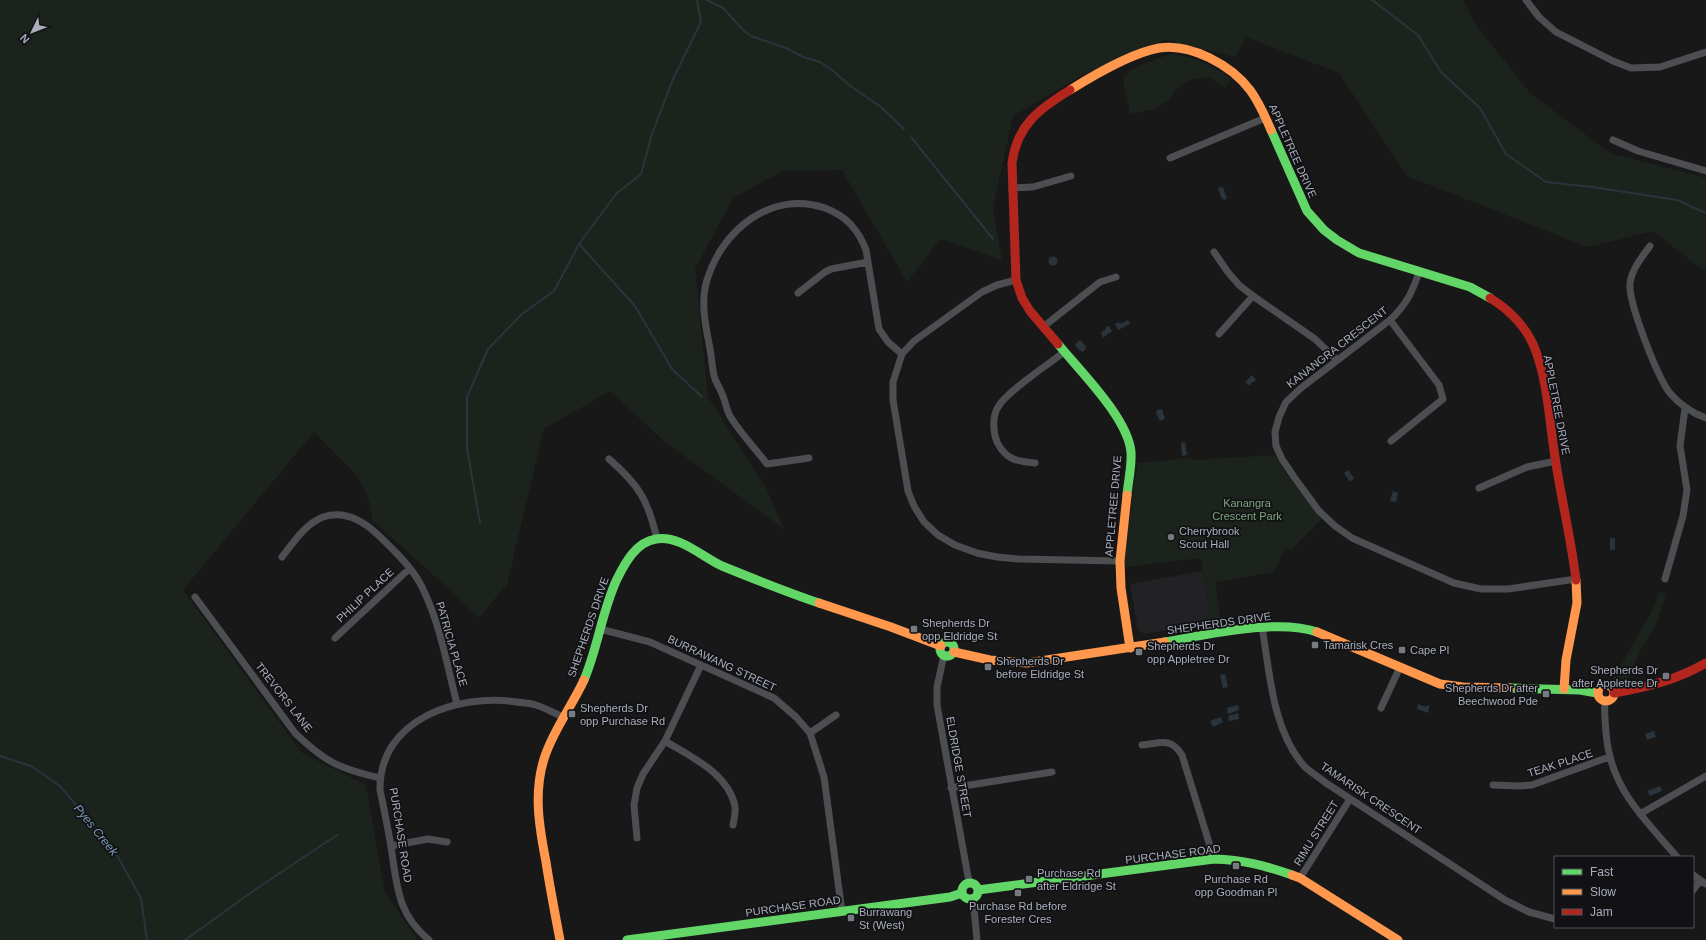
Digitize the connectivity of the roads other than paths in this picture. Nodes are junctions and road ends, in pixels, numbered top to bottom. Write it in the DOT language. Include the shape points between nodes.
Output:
graph roads {
  1 [pos="1526,0"];
  2 [pos="1706,52"];
  3 [pos="1266,118"];
  4 [pos="1612,140"];
  5 [pos="1170,158"];
  6 [pos="1706,171"];
  7 [pos="1072,176"];
  8 [pos="1012,188"];
  9 [pos="1650,246"];
  10 [pos="1214,252"];
  11 [pos="868,262"];
  12 [pos="1419,272"];
  13 [pos="1116,277"];
  14 [pos="1016,280"];
  15 [pos="798,293"];
  16 [pos="1253,296"];
  17 [pos="1390,320"];
  18 [pos="1043,327"];
  19 [pos="1219,334"];
  20 [pos="1064,352"];
  21 [pos="902,354"];
  22 [pos="1337,360"];
  23 [pos="1685,408"];
  24 [pos="1706,418"];
  25 [pos="1391,441"];
  26 [pos="809,458"];
  27 [pos="609,459"];
  28 [pos="1556,461"];
  29 [pos="1034,463"];
  30 [pos="1479,488"];
  31 [pos="657,539"];
  32 [pos="282,557"];
  33 [pos="1120,561"];
  34 [pos="409,569"];
  35 [pos="1576,579"];
  36 [pos="1665,579"];
  37 [pos="196,597"];
  38 [pos="1262,627"];
  39 [pos="600,630"];
  40 [pos="335,638"];
  41 [pos="941,646"];
  42 [pos="1130,648"];
  43 [pos="954,652"];
  44 [pos="944,655"];
  45 [pos="1706,663"];
  46 [pos="701,665"];
  47 [pos="1400,667"];
  48 [pos="1564,689"];
  49 [pos="1597,693"];
  50 [pos="1614,693"];
  51 [pos="1605,701"];
  52 [pos="457,704"];
  53 [pos="1381,708"];
  54 [pos="836,715"];
  55 [pos="563,717"];
  56 [pos="810,733"];
  57 [pos="665,741"];
  58 [pos="1142,745"];
  59 [pos="1609,758"];
  60 [pos="1052,772"];
  61 [pos="1706,776"];
  62 [pos="380,778"];
  63 [pos="1493,785"];
  64 [pos="951,788"];
  65 [pos="1350,799"];
  66 [pos="1640,814"];
  67 [pos="733,825"];
  68 [pos="638,838"];
  69 [pos="447,842"];
  70 [pos="391,846"];
  71 [pos="1676,856"];
  72 [pos="1214,859"];
  73 [pos="1694,876"];
  74 [pos="1300,878"];
  75 [pos="969,882"];
  76 [pos="1703,882"];
  77 [pos="1694,889"];
  78 [pos="978,890"];
  79 [pos="962,893"];
  80 [pos="973,898"];
  81 [pos="842,912"];
  82 [pos="1554,919"];
  83 [pos="429,940"];
  84 [pos="560,940"];
  85 [pos="628,940"];
  86 [pos="977,940"];
  87 [pos="1398,940"];
  1 -- 2 [label="street" via="1538,17 1556,32 1631,68 1660,67"];
  3 -- 5 [label="street"];
  3 -- 8 [label="main road, APPLETREE DRIVE" via="1244,84 1213,60 1186,50 1168,47 1152,49 1128,58 1062,95 1035,114 1018,136 1014,148"];
  3 -- 12 [label="main road, APPLETREE DRIVE" via="1306,211 1317,224 1329,236 1348,248"];
  4 -- 6 [label="street" via="1638,151"];
  7 -- 8 [label="street" via="1033,187"];
  8 -- 14 [label="main road, APPLETREE DRIVE"];
  9 -- 23 [label="street" via="1634,270 1630,283 1631,299 1659,377"];
  10 -- 16 [label="street" via="1227,271"];
  11 -- 15 [label="street" via="831,269"];
  11 -- 21 [label="street" via="879,329 888,342"];
  11 -- 26 [label="street" via="861,237 854,227 833,211 805,203 789,203 755,216 735,232 712,265 706,282 705,320 715,378 730,415 767,464"];
  12 -- 17 [label="street, KANANGRA CRESCENT" via="1406,303"];
  12 -- 28 [label="main road, APPLETREE DRIVE" via="1470,287 1487,295 1503,306 1526,333 1538,359"];
  13 -- 18 [label="street" via="1100,282"];
  14 -- 18 [label="main road, APPLETREE DRIVE" via="1022,298"];
  14 -- 21 [label="street" via="982,292 914,342"];
  16 -- 19 [label="street"];
  16 -- 22 [label="street" via="1315,339"];
  17 -- 22 [label="street, KANANGRA CRESCENT"];
  17 -- 25 [label="street" via="1439,385 1444,400"];
  18 -- 20 [label="main road, APPLETREE DRIVE"];
  20 -- 29 [label="street" via="1008,396 998,407 994,422 995,437 1002,451 1014,461"];
  20 -- 33 [label="main road, APPLETREE DRIVE" via="1122,422 1128,438 1130,459"];
  21 -- 33 [label="street" via="893,382 893,400 908,491 924,522 938,535 955,545 997,557"];
  22 -- 35 [label="street, KANANGRA CRESCENT" via="1286,402 1278,417 1275,432 1276,446 1282,459 1320,511 1335,526 1352,538 1454,583 1481,589 1508,589"];
  23 -- 24 [label="street"];
  23 -- 36 [label="street" via="1680,446 1687,490 1683,516"];
  27 -- 31 [label="street" via="626,474 645,500"];
  28 -- 30 [label="street" via="1527,467"];
  28 -- 35 [label="main road, APPLETREE DRIVE"];
  31 -- 39 [label="main road, SHEPHERDS DRIVE" via="639,547 623,567"];
  31 -- 41 [label="main road" via="669,539 712,561 804,598 896,628"];
  32 -- 34 [label="street, PATRICIA PLACE" via="311,524 337,514 361,520 368,525 399,554"];
  33 -- 42 [label="main road, APPLETREE DRIVE" via="1121,588"];
  34 -- 40 [label="street, PHILIP PLACE"];
  34 -- 52 [label="street, PATRICIA PLACE" via="422,586 436,620"];
  35 -- 48 [label="main road, APPLETREE DRIVE" via="1577,603 1566,660"];
  37 -- 62 [label="street, TREVORS LANE" via="295,732 314,751 336,765"];
  38 -- 42 [label="main road, SHEPHERDS DRIVE"];
  38 -- 47 [label="main road, SHEPHERDS DRIVE" via="1297,627 1319,633"];
  38 -- 65 [label="street, TAMARISK CRESCENT" via="1275,705 1291,748 1305,767"];
  39 -- 46 [label="street, BURRAWANG STREET" via="650,642"];
  39 -- 55 [label="main road, SHEPHERDS DRIVE" via="588,670"];
  41 -- 43 [label="main road" via="947,642 952,644"];
  41 -- 44 [label="main road" via="940,650"];
  42 -- 43 [label="main road, SHEPHERDS DRIVE" via="1027,663 990,660"];
  43 -- 44 [label="main road" via="948,656"];
  44 -- 64 [label="street, ELDRIDGE STREET" via="937,688 937,705"];
  45 -- 50 [label="main road" via="1688,674 1664,683"];
  46 -- 56 [label="street, BURRAWANG STREET" via="774,698"];
  46 -- 57 [label="street"];
  47 -- 48 [label="main road, SHEPHERDS DRIVE" via="1452,686"];
  47 -- 53 [label="street"];
  48 -- 49 [label="main road, SHEPHERDS DRIVE"];
  49 -- 50 [label="main road" via="1604,685 1610,686"];
  49 -- 51 [label="main road" via="1600,699"];
  50 -- 51 [label="main road" via="1612,698"];
  51 -- 59 [label="street"];
  52 -- 55 [label="street, PURCHASE ROAD" via="504,700 535,704"];
  52 -- 62 [label="street, PURCHASE ROAD" via="438,710 402,732 392,745"];
  54 -- 56 [label="street"];
  55 -- 84 [label="main road, SHEPHERDS DRIVE" via="544,758 538,792 540,833"];
  56 -- 81 [label="street, BURRAWANG STREET" via="824,777"];
  57 -- 67 [label="street" via="704,764 719,778 731,794 736,808"];
  57 -- 68 [label="street" via="643,774 637,788 634,805"];
  58 -- 72 [label="street" via="1168,742 1177,746"];
  59 -- 63 [label="street, TEAK PLACE" via="1532,785"];
  59 -- 66 [label="street" via="1620,786"];
  60 -- 64 [label="street"];
  61 -- 66 [label="street"];
  62 -- 70 [label="street, PURCHASE ROAD"];
  64 -- 75 [label="street, ELDRIDGE STREET"];
  65 -- 74 [label="street, RIMU STREET"];
  65 -- 82 [label="street, TAMARISK CRESCENT" via="1505,900 1529,912"];
  66 -- 71 [label="street"];
  69 -- 70 [label="street" via="428,839"];
  70 -- 83 [label="street, PURCHASE ROAD" via="396,887 402,906 412,924"];
  72 -- 74 [label="main road, PURCHASE ROAD" via="1259,864"];
  72 -- 78 [label="main road, PURCHASE ROAD"];
  73 -- 76 [label="street"];
  74 -- 87 [label="main road, PURCHASE ROAD"];
  75 -- 78 [label="main road" via="975,884"];
  75 -- 79 [label="main road" via="963,886"];
  76 -- 77 [label="street"];
  78 -- 80 [label="main road"];
  79 -- 80 [label="main road" via="968,899"];
  79 -- 81 [label="main road, PURCHASE ROAD" via="950,897"];
  80 -- 86 [label="street"];
  81 -- 85 [label="main road, PURCHASE ROAD"];
}
